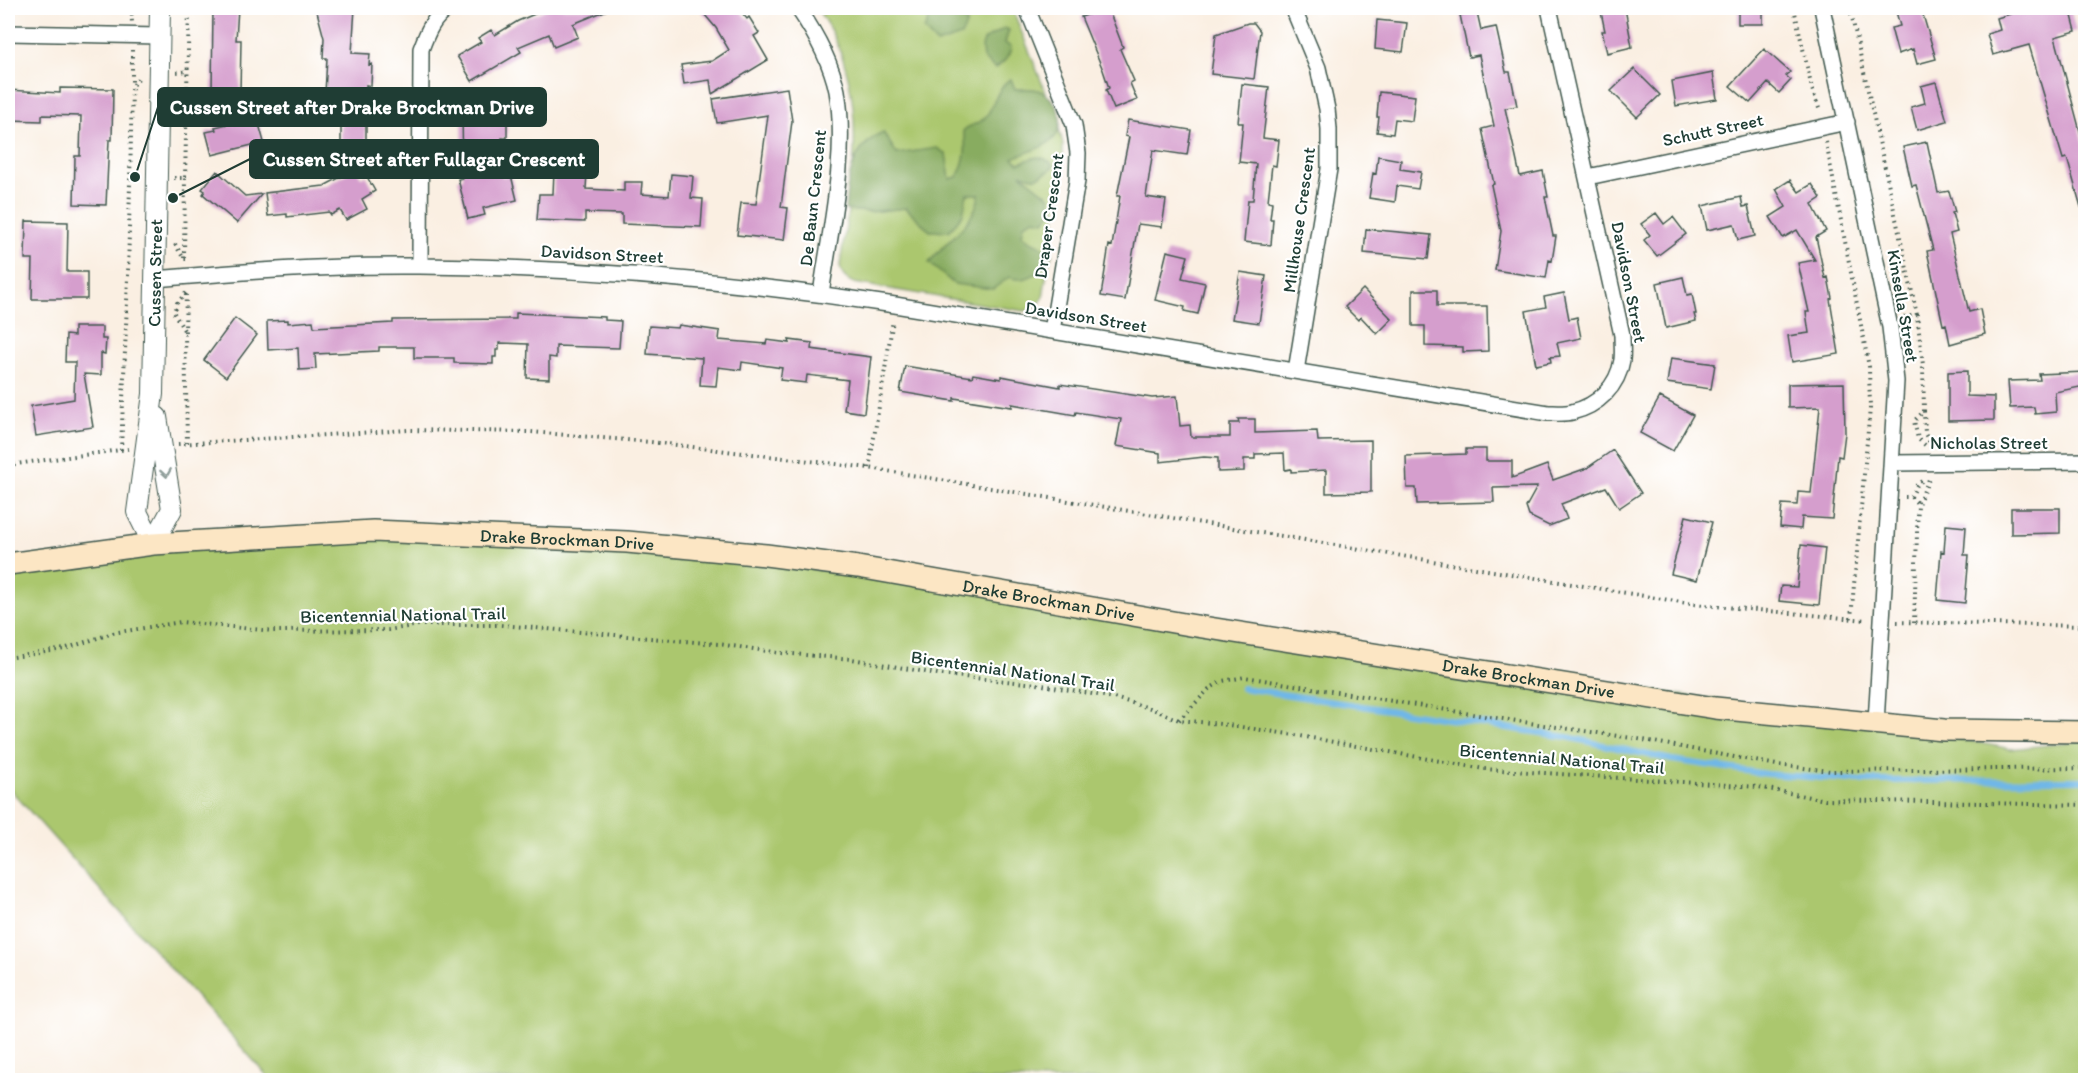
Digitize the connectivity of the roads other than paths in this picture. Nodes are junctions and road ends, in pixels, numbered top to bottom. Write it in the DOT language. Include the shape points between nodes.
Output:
graph roads {
  1 [pos="160,8"];
  2 [pos="449,8"];
  3 [pos="798,8"];
  4 [pos="1027,8"];
  5 [pos="1293,8"];
  6 [pos="1549,8"];
  7 [pos="1822,8"];
  8 [pos="8,33"];
  9 [pos="159,36"];
  10 [pos="1847,122"];
  11 [pos="1588,177"];
  12 [pos="420,266"];
  13 [pos="155,279"];
  14 [pos="821,294"];
  15 [pos="1052,331"];
  16 [pos="1296,372"];
  17 [pos="153,394"];
  18 [pos="2085,462"];
  19 [pos="1892,463"];
  20 [pos="153,544"];
  21 [pos="8,564"];
  22 [pos="1876,723"];
  23 [pos="2085,732"];
  1 -- 9 [label="street, Cussen Street"];
  2 -- 12 [label="street" via="429,28 421,49"];
  3 -- 14 [label="street, De Baun Crescent" via="831,71 842,128"];
  4 -- 15 [label="street, Draper Crescent" via="1074,125 1078,153 1077,181"];
  5 -- 16 [label="street, Millhouse Crescent" via="1318,68 1329,129 1329,169"];
  6 -- 11 [label="street, Davidson Street"];
  7 -- 10 [label="street, Kinsella Street"];
  8 -- 9 [label="street"];
  9 -- 13 [label="street, Cussen Street"];
  10 -- 11 [label="street, Schutt Street"];
  10 -- 19 [label="street, Kinsella Street" via="1888,320 1896,381"];
  11 -- 16 [label="street, Davidson Street" via="1622,335 1622,359 1616,380 1602,398 1572,412 1548,413"];
  12 -- 13 [label="street, Davidson Street"];
  12 -- 14 [label="street, Davidson Street" via="620,273"];
  13 -- 17 [label="street, Cussen Street"];
  14 -- 15 [label="street, Davidson Street"];
  15 -- 16 [label="street, Davidson Street"];
  17 -- 20 [label="street, Cussen Street" via="137,512"];
  17 -- 20 [label="street, Cussen Street, one-way" via="172,509"];
  18 -- 19 [label="street, Nicholas Street"];
  19 -- 22 [label="street, Kinsella Street"];
  20 -- 21 [label="main road, Drake Brockman Drive"];
  20 -- 22 [label="main road, Drake Brockman Drive" via="373,531 627,542 766,555 1715,708"];
  22 -- 23 [label="main road, Drake Brockman Drive" via="1944,730"];
}
